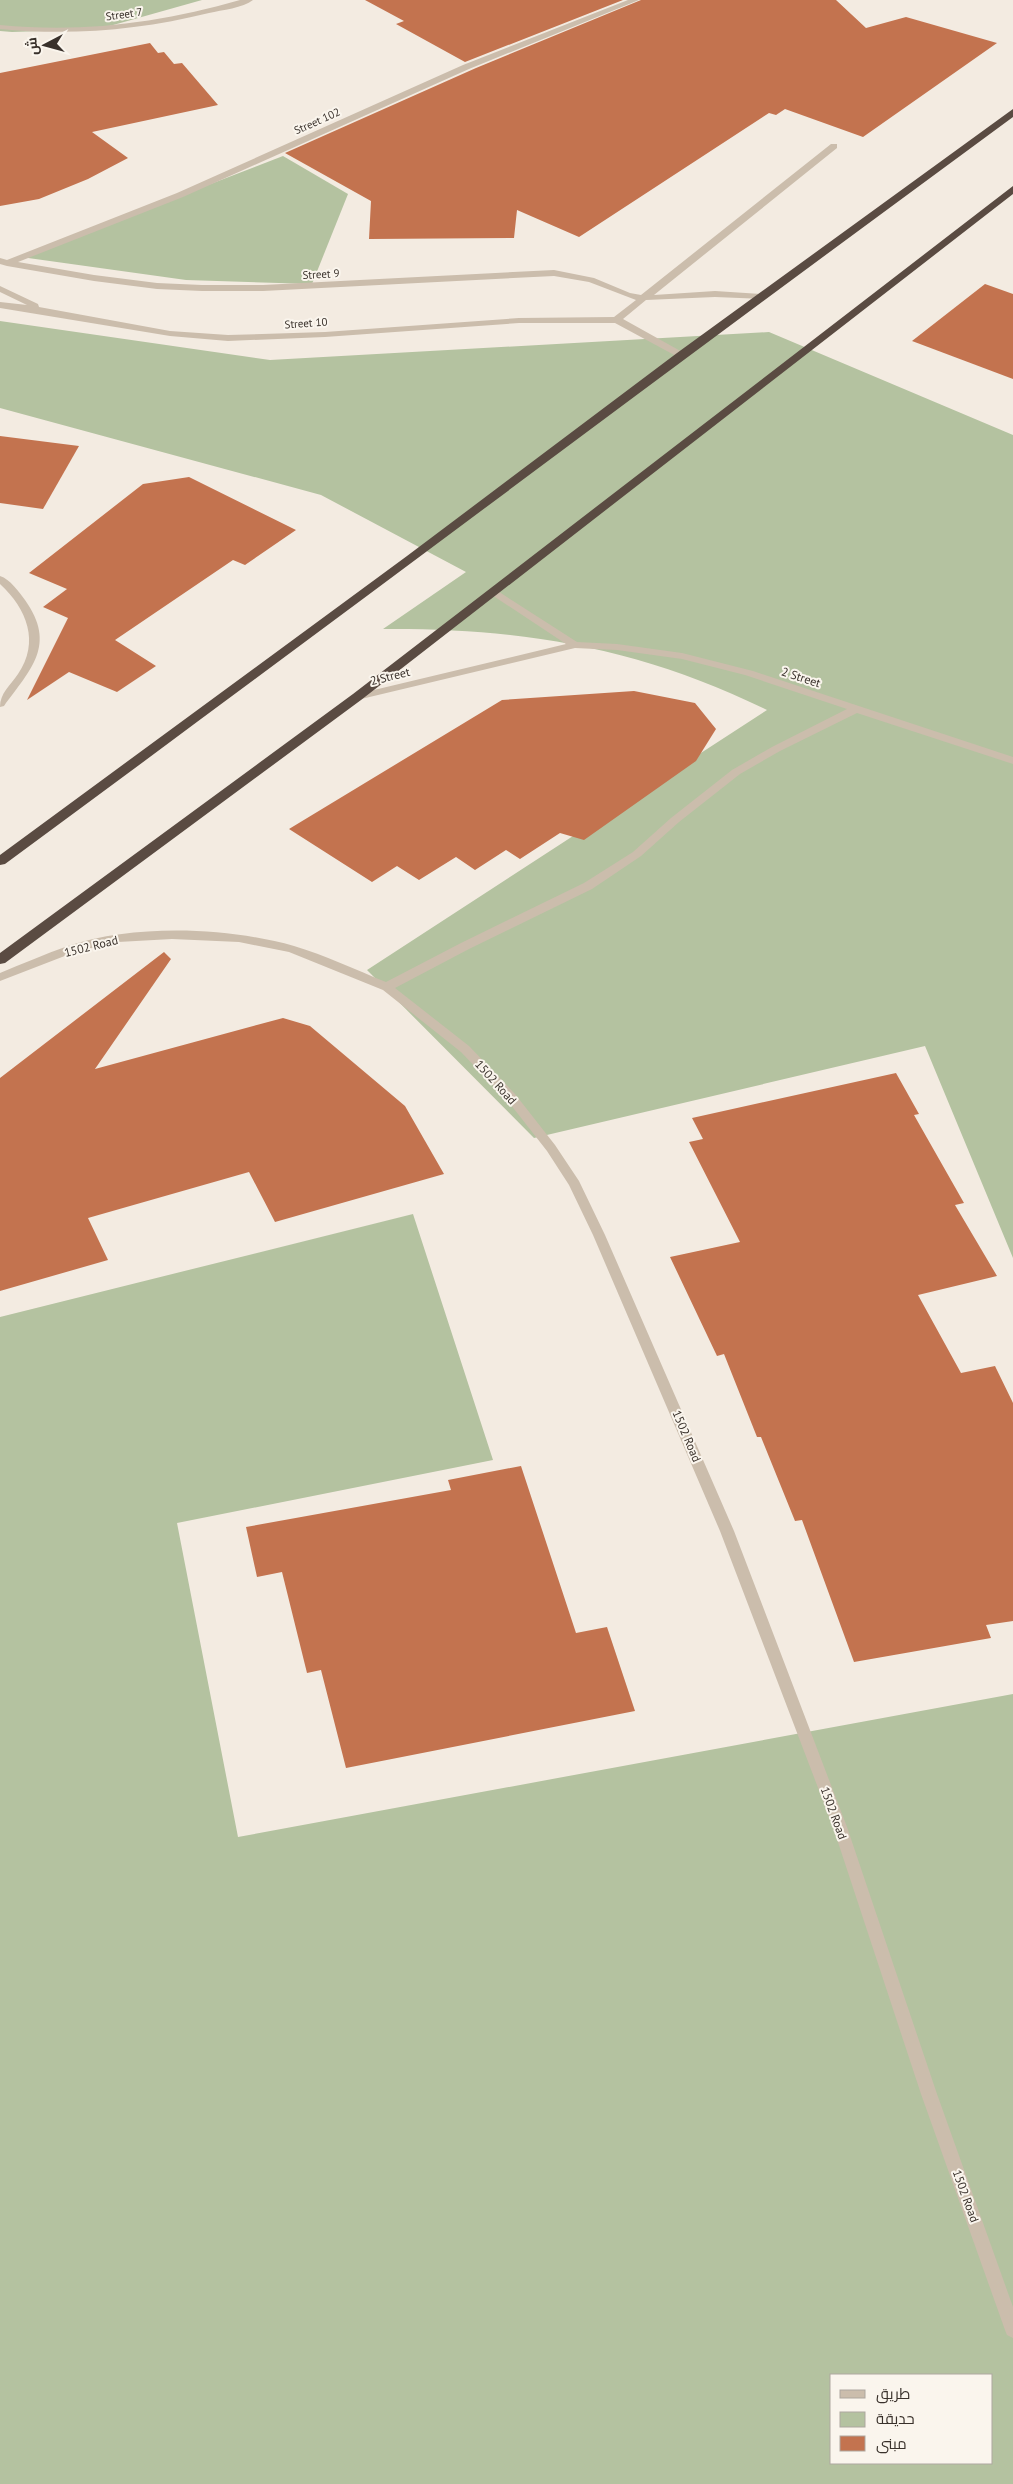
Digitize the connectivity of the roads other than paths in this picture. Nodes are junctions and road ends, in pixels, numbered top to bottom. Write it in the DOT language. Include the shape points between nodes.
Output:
graph roads {
  1 [pos="249,0"];
  2 [pos="635,0"];
  3 [pos="0,27"];
  4 [pos="1013,112"];
  5 [pos="834,146"];
  6 [pos="1013,189"];
  7 [pos="4,262"];
  8 [pos="0,289"];
  9 [pos="761,297"];
  10 [pos="640,298"];
  11 [pos="0,305"];
  12 [pos="42,309"];
  13 [pos="616,320"];
  14 [pos="682,355"];
  15 [pos="0,579"];
  16 [pos="493,591"];
  17 [pos="574,645"];
  18 [pos="357,697"];
  19 [pos="0,704"];
  20 [pos="858,708"];
  21 [pos="1013,761"];
  22 [pos="0,860"];
  23 [pos="0,960"];
  24 [pos="0,977"];
  25 [pos="387,987"];
  26 [pos="1013,2330"];
  1 -- 3 [label="street, Street 7" via="112,29"];
  2 -- 7 [label="street, Street 102" via="466,67 180,195"];
  4 -- 9 [label="highway"];
  5 -- 10 [label="street"];
  6 -- 16 [label="highway"];
  7 -- 10 [label="street, Street 9" via="94,278 202,288 263,288 554,273 591,280"];
  8 -- 12 [label="street"];
  9 -- 10 [label="street" via="715,294"];
  9 -- 14 [label="highway"];
  10 -- 13 [label="street"];
  11 -- 12 [label="street, Street 10"];
  12 -- 13 [label="street, Street 10" via="138,329 227,338 508,320"];
  13 -- 14 [label="street"];
  14 -- 22 [label="highway" via="412,559"];
  15 -- 19 [label="street" via="24,605 34,628 35,645 27,667"];
  16 -- 17 [label="street"];
  16 -- 18 [label="highway"];
  17 -- 18 [label="street, 2 Street"];
  17 -- 20 [label="street, 2 Street" via="682,656 749,673"];
  18 -- 23 [label="highway"];
  20 -- 21 [label="street, 2 Street"];
  20 -- 25 [label="street" via="736,772 637,854 588,886"];
  24 -- 25 [label="street, 1502 Road" via="72,949 118,938 172,935 240,938 292,950"];
  25 -- 26 [label="street, 1502 Road" via="466,1049 511,1097 575,1184 600,1235 724,1522 840,1827"];
}
